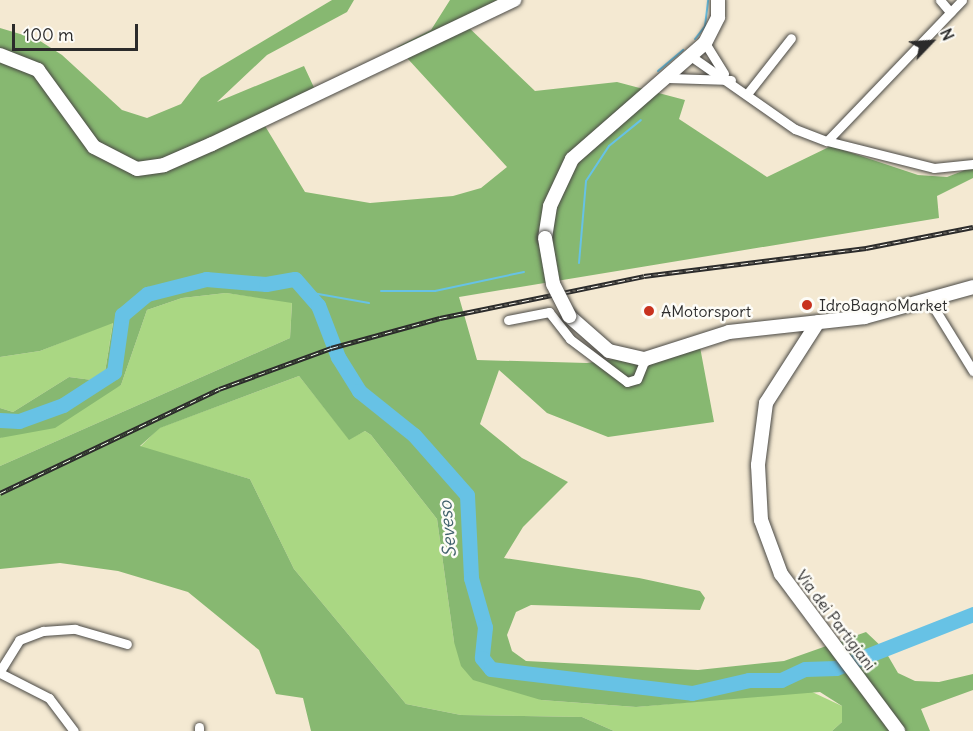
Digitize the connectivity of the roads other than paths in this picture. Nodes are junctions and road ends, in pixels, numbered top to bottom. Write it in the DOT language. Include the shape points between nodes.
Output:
graph roads {
  1 [pos="514,0"];
  2 [pos="718,0"];
  3 [pos="940,0"];
  4 [pos="962,0"];
  5 [pos="950,12"];
  6 [pos="791,38"];
  7 [pos="705,43"];
  8 [pos="0,55"];
  9 [pos="692,57"];
  10 [pos="668,78"];
  11 [pos="728,78"];
  12 [pos="747,94"];
  13 [pos="826,141"];
  14 [pos="973,164"];
  15 [pos="973,287"];
  16 [pos="931,303"];
  17 [pos="508,320"];
  18 [pos="818,322"];
  19 [pos="645,359"];
  20 [pos="973,371"];
  21 [pos="127,644"];
  22 [pos="0,672"];
  23 [pos="74,731"];
  24 [pos="898,731"];
  1 -- 8 [label="main road" via="193,152 137,169 94,147 38,70"];
  2 -- 7 [label="main road" via="718,17"];
  3 -- 5 [label="street"];
  4 -- 5 [label="street"];
  5 -- 13 [label="street"];
  6 -- 12 [label="street"];
  7 -- 9 [label="main road"];
  7 -- 11 [label="street"];
  9 -- 10 [label="main road"];
  9 -- 11 [label="street"];
  10 -- 11 [label="street"];
  10 -- 19 [label="main road, bridge" via="572,159 550,206 546,238 553,284 569,316 609,351"];
  11 -- 12 [label="street"];
  12 -- 13 [label="street" via="795,129"];
  13 -- 14 [label="street" via="934,168"];
  15 -- 16 [label="main road"];
  16 -- 18 [label="main road"];
  16 -- 20 [label="street"];
  17 -- 19 [label="street" via="549,312 570,339 627,382 637,380"];
  18 -- 19 [label="main road" via="729,332"];
  18 -- 24 [label="main road, Via dei Partigiani" via="766,403 758,465 760,512 781,574"];
  21 -- 22 [label="street" via="75,629 44,631 20,640"];
  22 -- 23 [label="street" via="49,698"];
}
